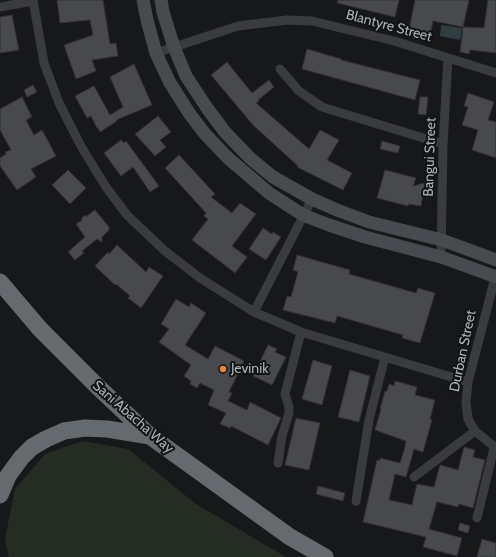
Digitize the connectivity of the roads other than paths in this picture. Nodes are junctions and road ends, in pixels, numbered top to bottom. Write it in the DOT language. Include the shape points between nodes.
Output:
graph roads {
  1 [pos="143,0"];
  2 [pos="161,0"];
  3 [pos="33,1"];
  4 [pos="0,7"];
  5 [pos="174,47"];
  6 [pos="156,53"];
  7 [pos="448,58"];
  8 [pos="280,69"];
  9 [pos="496,73"];
  10 [pos="443,144"];
  11 [pos="312,199"];
  12 [pos="303,215"];
  13 [pos="442,240"];
  14 [pos="441,257"];
  15 [pos="496,260"];
  16 [pos="496,276"];
  17 [pos="0,282"];
  18 [pos="254,312"];
  19 [pos="301,332"];
  20 [pos="385,358"];
  21 [pos="468,382"];
  22 [pos="475,431"];
  23 [pos="150,436"];
  24 [pos="495,448"];
  25 [pos="278,463"];
  26 [pos="414,477"];
  27 [pos="0,496"];
  28 [pos="356,501"];
  29 [pos="477,518"];
  30 [pos="325,557"];
  1 -- 6 [label="main road"];
  2 -- 5 [label="main road"];
  3 -- 4 [label="street"];
  3 -- 18 [label="street" via="44,63 59,103 106,187 127,215 164,251 200,278"];
  5 -- 6 [label="street, Blantyre Street"];
  5 -- 7 [label="street, Blantyre Street" via="238,26 286,20 312,20"];
  5 -- 11 [label="main road" via="186,76 225,132 273,177"];
  6 -- 12 [label="main road" via="169,81 205,134 268,193"];
  7 -- 9 [label="street, Blantyre Street"];
  7 -- 10 [label="street, Bangui Street"];
  8 -- 10 [label="street" via="299,91 322,107"];
  10 -- 13 [label="street, Bangui Street"];
  11 -- 12 [label="street"];
  11 -- 13 [label="main road" via="368,222"];
  12 -- 14 [label="main road" via="365,237"];
  12 -- 18 [label="street"];
  13 -- 14 [label="street, Bangui Street"];
  13 -- 15 [label="main road"];
  14 -- 16 [label="main road"];
  16 -- 21 [label="street, Durban Street"];
  17 -- 23 [label="highway, Sani Abacha Way" via="40,329"];
  18 -- 19 [label="street"];
  19 -- 20 [label="street"];
  19 -- 25 [label="street" via="284,394 289,413"];
  20 -- 21 [label="street"];
  20 -- 28 [label="street" via="369,420"];
  21 -- 22 [label="street, Durban Street" via="468,419"];
  22 -- 24 [label="street, Durban Street"];
  22 -- 26 [label="street"];
  23 -- 27 [label="highway" via="85,428 64,431 46,438 21,458 8,476"];
  23 -- 30 [label="highway, Sani Abacha Way" via="290,537"];
  24 -- 29 [label="street"];
}
